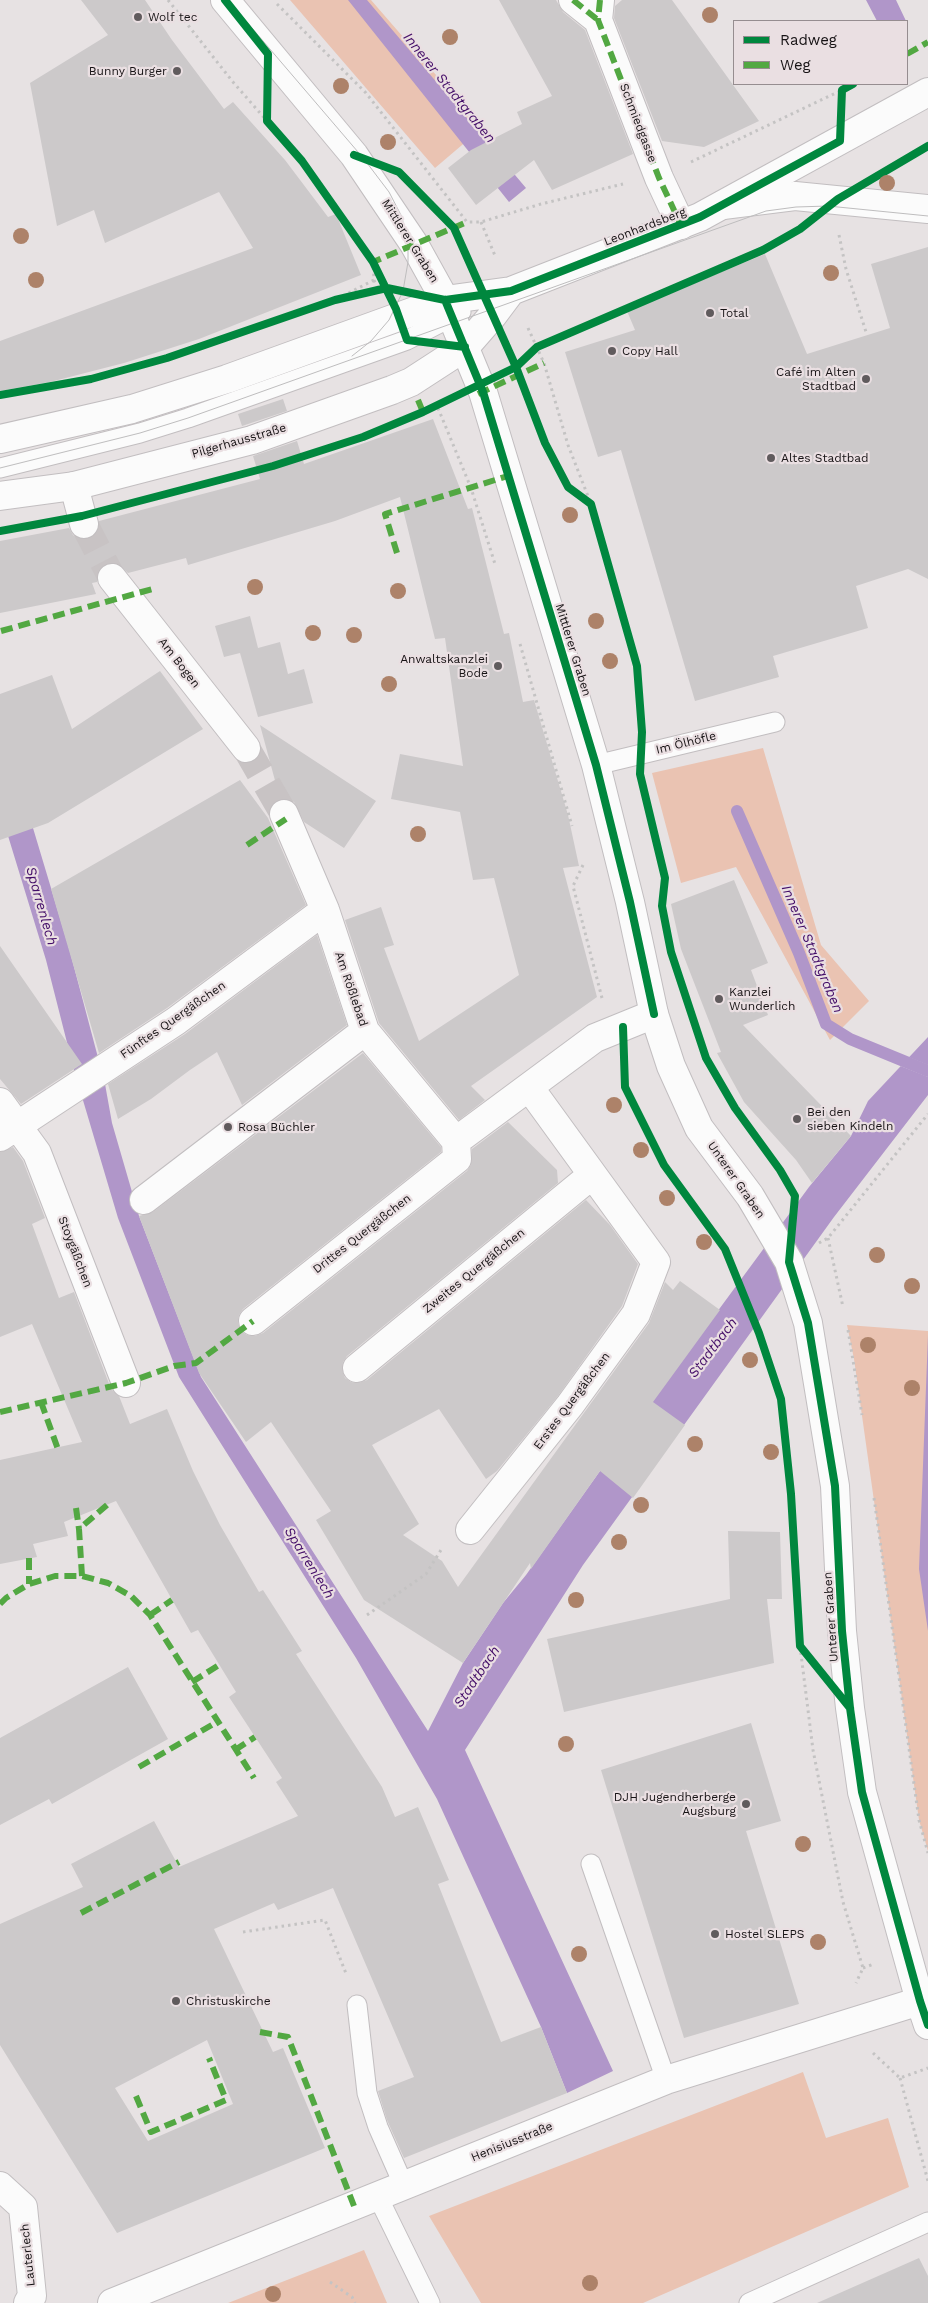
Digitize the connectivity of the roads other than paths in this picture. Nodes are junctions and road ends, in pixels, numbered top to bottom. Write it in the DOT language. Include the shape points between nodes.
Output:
graph roads {
  1 [pos="225,0"];
  2 [pos="573,0"];
  3 [pos="599,10"];
  4 [pos="928,92"];
  5 [pos="723,205"];
  6 [pos="928,209"];
  7 [pos="681,225"];
  8 [pos="510,291"];
  9 [pos="448,308"];
  10 [pos="465,347"];
  11 [pos="0,439"];
  12 [pos="0,468"];
  13 [pos="74,486"];
  14 [pos="0,496"];
  15 [pos="84,524"];
  16 [pos="112,578"];
  17 [pos="775,722"];
  18 [pos="246,748"];
  19 [pos="596,765"];
  20 [pos="284,814"];
  21 [pos="325,910"];
  22 [pos="654,1014"];
  23 [pos="365,1031"];
  24 [pos="529,1086"];
  25 [pos="0,1102"];
  26 [pos="8,1131"];
  27 [pos="456,1141"];
  28 [pos="592,1175"];
  29 [pos="144,1200"];
  30 [pos="253,1320"];
  31 [pos="356,1368"];
  32 [pos="126,1383"];
  33 [pos="470,1530"];
  34 [pos="590,1864"];
  35 [pos="357,2005"];
  36 [pos="924,2013"];
  37 [pos="666,2080"];
  38 [pos="0,2186"];
  39 [pos="404,2186"];
  40 [pos="378,2196"];
  41 [pos="928,2222"];
  42 [pos="28,2303"];
  43 [pos="112,2303"];
  44 [pos="430,2303"];
  45 [pos="749,2303"];
  1 -- 9 [label="street, Mittlerer Graben" via="354,155 414,244"];
  2 -- 3 [label="street, Schmiedgasse"];
  3 -- 7 [label="street, Schmiedgasse" via="658,174"];
  4 -- 5 [label="street, Leonhardsberg"];
  5 -- 6 [label="street" via="795,196"];
  5 -- 7 [label="street, Leonhardsberg"];
  7 -- 8 [label="street, Leonhardsberg"];
  8 -- 9 [label="street, Leonhardsberg"];
  8 -- 10 [label="street"];
  9 -- 10 [label="street, Mittlerer Graben"];
  9 -- 11 [label="street" via="132,409"];
  9 -- 12 [label="lane" via="407,340 197,415 140,433"];
  10 -- 13 [label="street, Pilgerhausstraße" via="411,382 252,440"];
  10 -- 19 [label="street, Mittlerer Graben" via="480,385"];
  13 -- 14 [label="street, Pilgerhausstraße"];
  13 -- 15 [label="street"];
  16 -- 18 [label="street, Am Bogen"];
  17 -- 19 [label="lane, Im Ölhöfle"];
  19 -- 22 [label="street, Mittlerer Graben"];
  20 -- 21 [label="street, Am Rößlebad"];
  21 -- 23 [label="street, Am Rößlebad"];
  21 -- 26 [label="street, Fünftes Quergäßchen" via="176,1021"];
  22 -- 24 [label="street" via="595,1038"];
  22 -- 36 [label="street, Unterer Graben" via="671,1066 699,1128 750,1196 789,1262 808,1323 835,1486 842,1631 862,1792"];
  23 -- 27 [label="street, Am Rößlebad"];
  23 -- 29 [label="street"];
  24 -- 27 [label="street"];
  24 -- 28 [label="street"];
  25 -- 26 [label="street, Stoygäßchen"];
  26 -- 32 [label="street, Stoygäßchen" via="37,1153"];
  27 -- 30 [label="street, Drittes Quergäßchen" via="457,1159"];
  28 -- 31 [label="street, Zweites Quergäßchen"];
  28 -- 33 [label="street, Erstes Quergäßchen" via="656,1262 636,1314 570,1405"];
  34 -- 37 [label="lane"];
  35 -- 39 [label="lane" via="366,2093"];
  36 -- 37 [label="street, Henisiusstraße" via="862,2019"];
  37 -- 39 [label="street, Henisiusstraße"];
  38 -- 42 [label="street, Lauterlech" via="24,2207 32,2296"];
  39 -- 40 [label="street, Henisiusstraße"];
  40 -- 43 [label="street, Henisiusstraße"];
  40 -- 44 [label="lane"];
  41 -- 45 [label="lane"];
}
